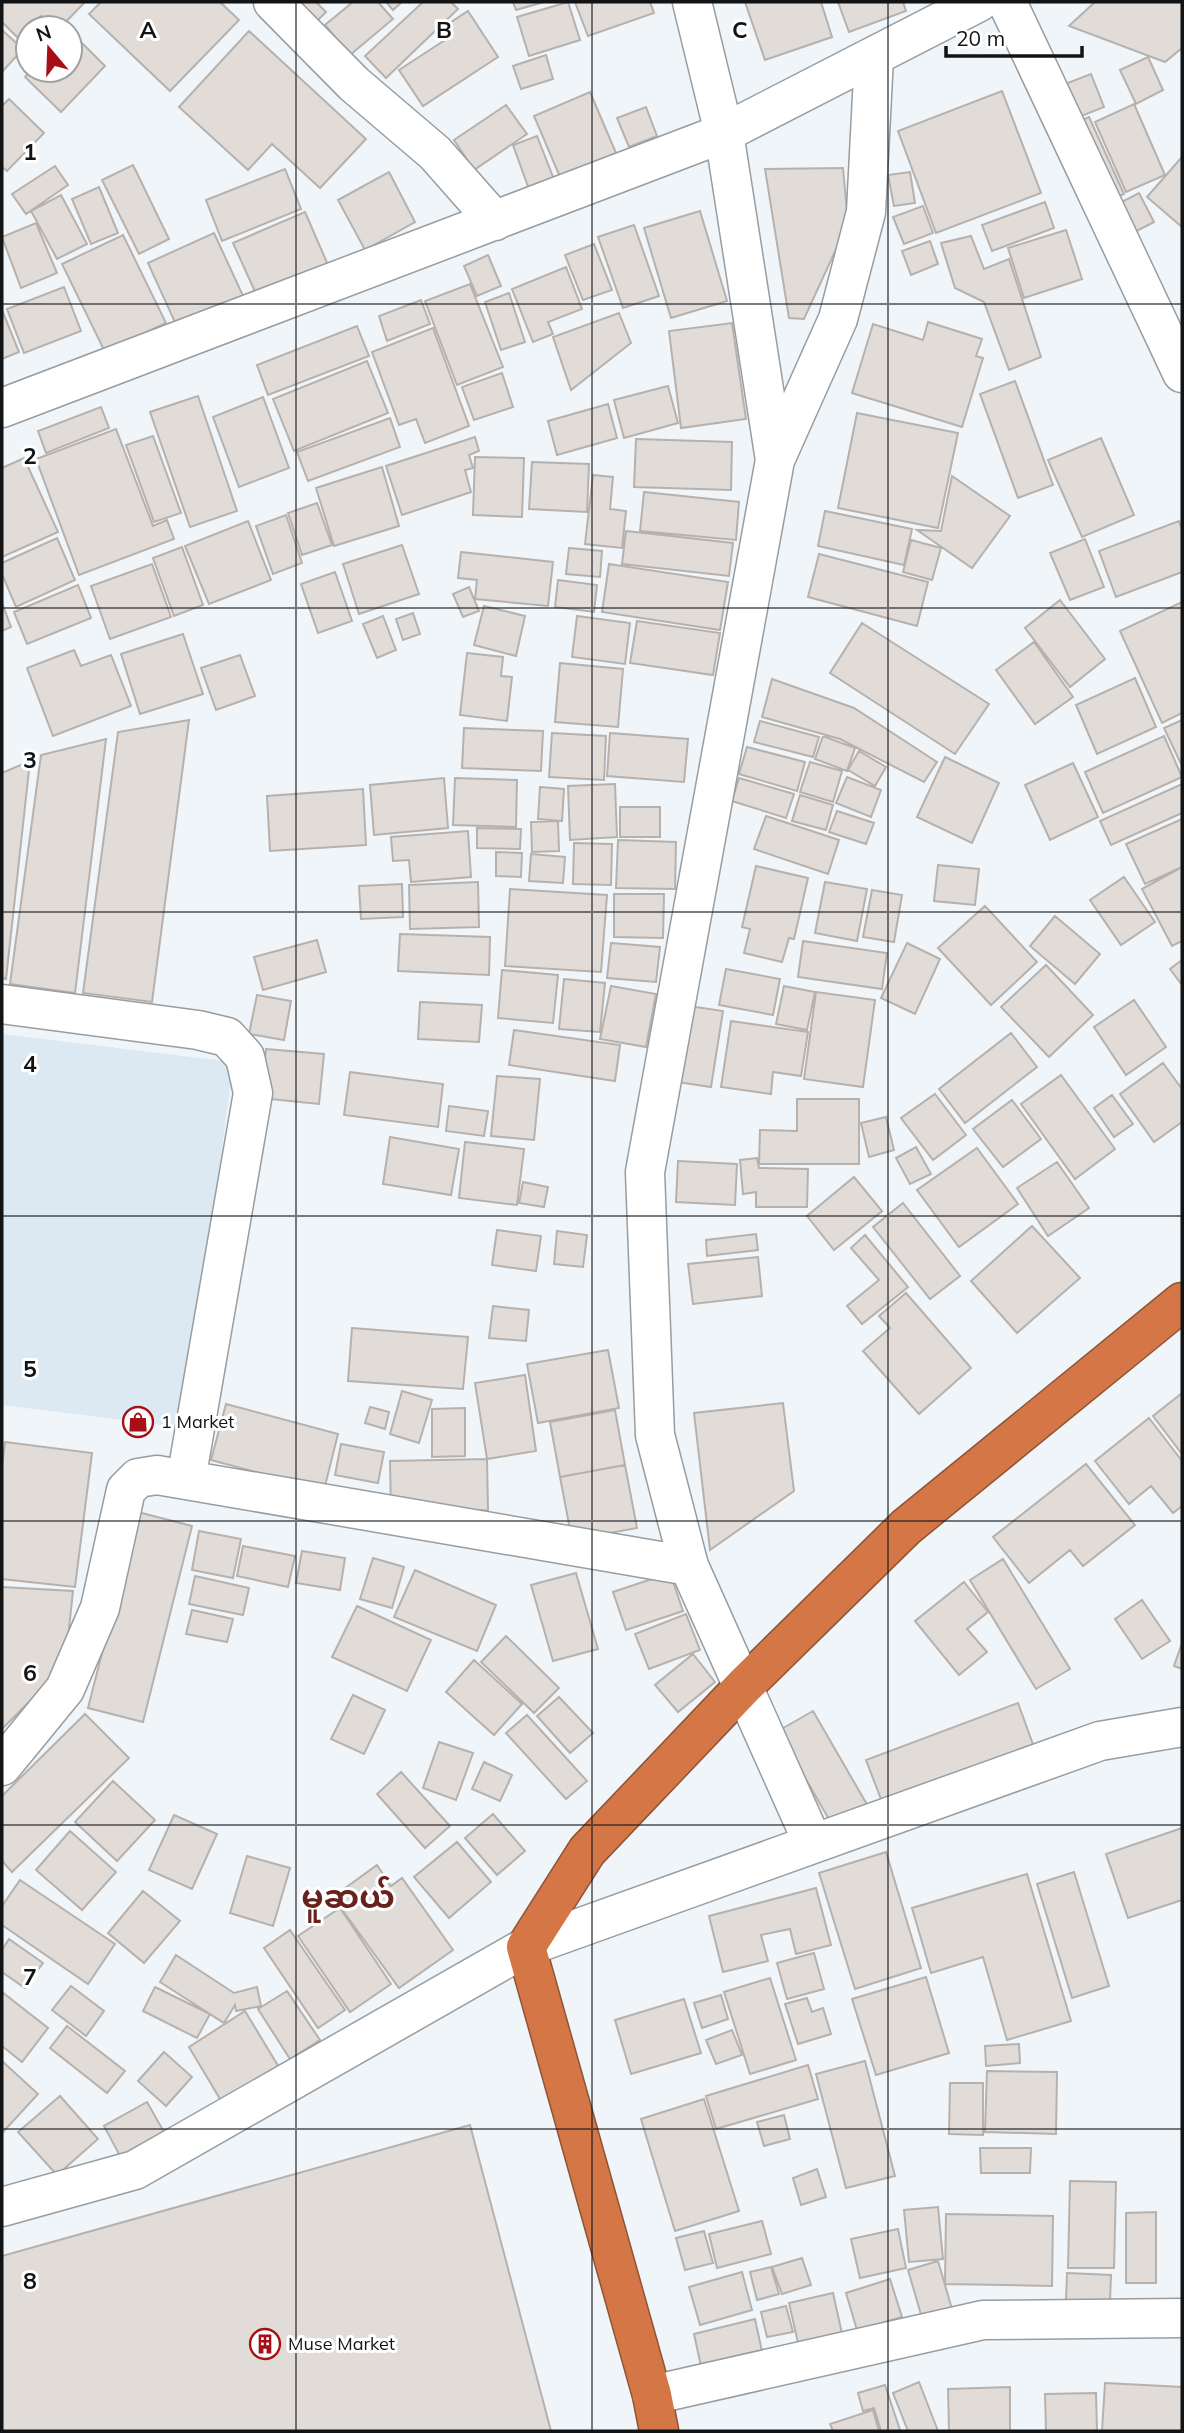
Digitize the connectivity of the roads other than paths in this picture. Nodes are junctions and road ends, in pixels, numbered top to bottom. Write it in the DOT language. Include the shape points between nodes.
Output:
graph roads {
  1 [pos="273,2"];
  2 [pos="692,2"];
  3 [pos="979,2"];
  4 [pos="1007,2"];
  5 [pos="874,57"];
  6 [pos="724,133"];
  7 [pos="495,221"];
  8 [pos="1182,373"];
  9 [pos="2,408"];
  10 [pos="775,460"];
  11 [pos="2,1004"];
  12 [pos="1182,1302"];
  13 [pos="186,1480"];
  14 [pos="689,1566"];
  15 [pos="744,1686"];
  16 [pos="1182,1727"];
  17 [pos="2,1766"];
  18 [pos="813,1843"];
  19 [pos="526,1947"];
  20 [pos="2,2207"];
  21 [pos="1182,2318"];
  22 [pos="656,2413"];
  1 -- 7 [label="street" via="354,84 435,153"];
  2 -- 6 [label="street"];
  3 -- 5 [label="street"];
  4 -- 8 [label="street"];
  5 -- 6 [label="street"];
  5 -- 10 [label="street" via="866,212 838,319"];
  6 -- 7 [label="street"];
  6 -- 10 [label="street"];
  7 -- 9 [label="street"];
  10 -- 14 [label="street" via="645,1172 654,1435"];
  11 -- 13 [label="street" via="198,1030 227,1037 245,1057 253,1093"];
  12 -- 15 [label="highway" via="906,1527"];
  13 -- 14 [label="street"];
  13 -- 17 [label="street" via="147,1476 126,1490 100,1608 65,1689"];
  14 -- 15 [label="street"];
  15 -- 18 [label="street"];
  15 -- 19 [label="highway" via="587,1851"];
  16 -- 18 [label="street" via="1100,1741"];
  18 -- 19 [label="street"];
  19 -- 20 [label="street" via="135,2170"];
  19 -- 22 [label="highway"];
  21 -- 22 [label="street" via="983,2320"];
}
